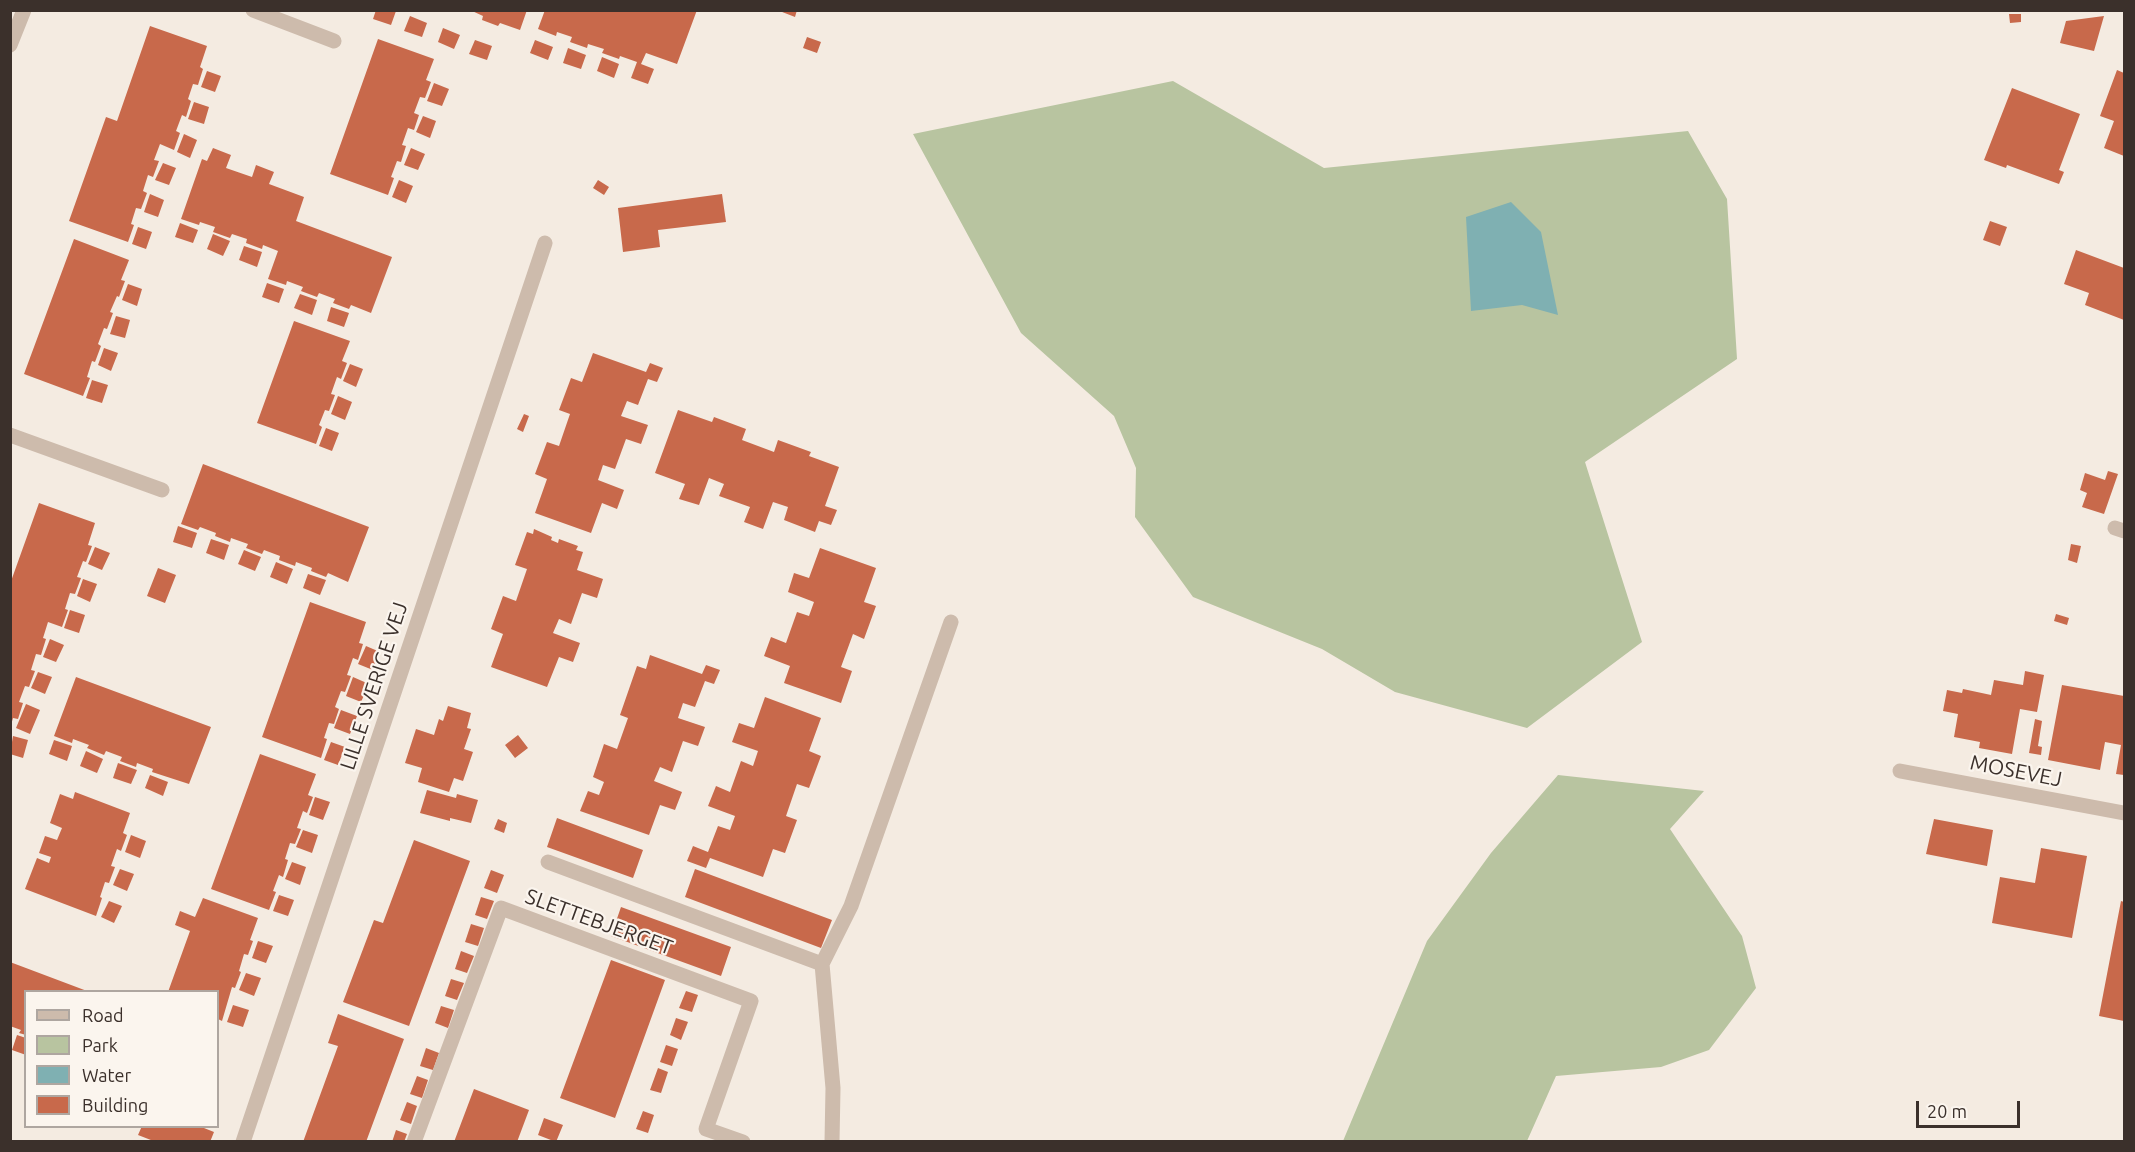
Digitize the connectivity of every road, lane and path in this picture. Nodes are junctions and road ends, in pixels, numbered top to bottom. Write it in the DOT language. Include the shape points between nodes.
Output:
graph roads {
  1 [pos="24,10"];
  2 [pos="253,10"];
  3 [pos="334,41"];
  4 [pos="10,45"];
  5 [pos="545,243"];
  6 [pos="10,435"];
  7 [pos="162,490"];
  8 [pos="951,622"];
  9 [pos="1900,771"];
  10 [pos="2124,813"];
  11 [pos="548,862"];
  12 [pos="822,964"];
  13 [pos="243,1142"];
  14 [pos="414,1142"];
  15 [pos="743,1142"];
  16 [pos="832,1142"];
  1 -- 4 [label="street"];
  2 -- 3 [label="street"];
  5 -- 13 [label="street, LILLE SVERIGE VEJ"];
  6 -- 7 [label="street"];
  8 -- 12 [label="street" via="851,906"];
  9 -- 10 [label="street, MOSEVEJ"];
  11 -- 12 [label="street, SLETTEBJERGET"];
  12 -- 16 [label="street" via="833,1089"];
  14 -- 15 [label="street, SLETTEBJERGET" via="501,908 752,1001 706,1129"];
}
